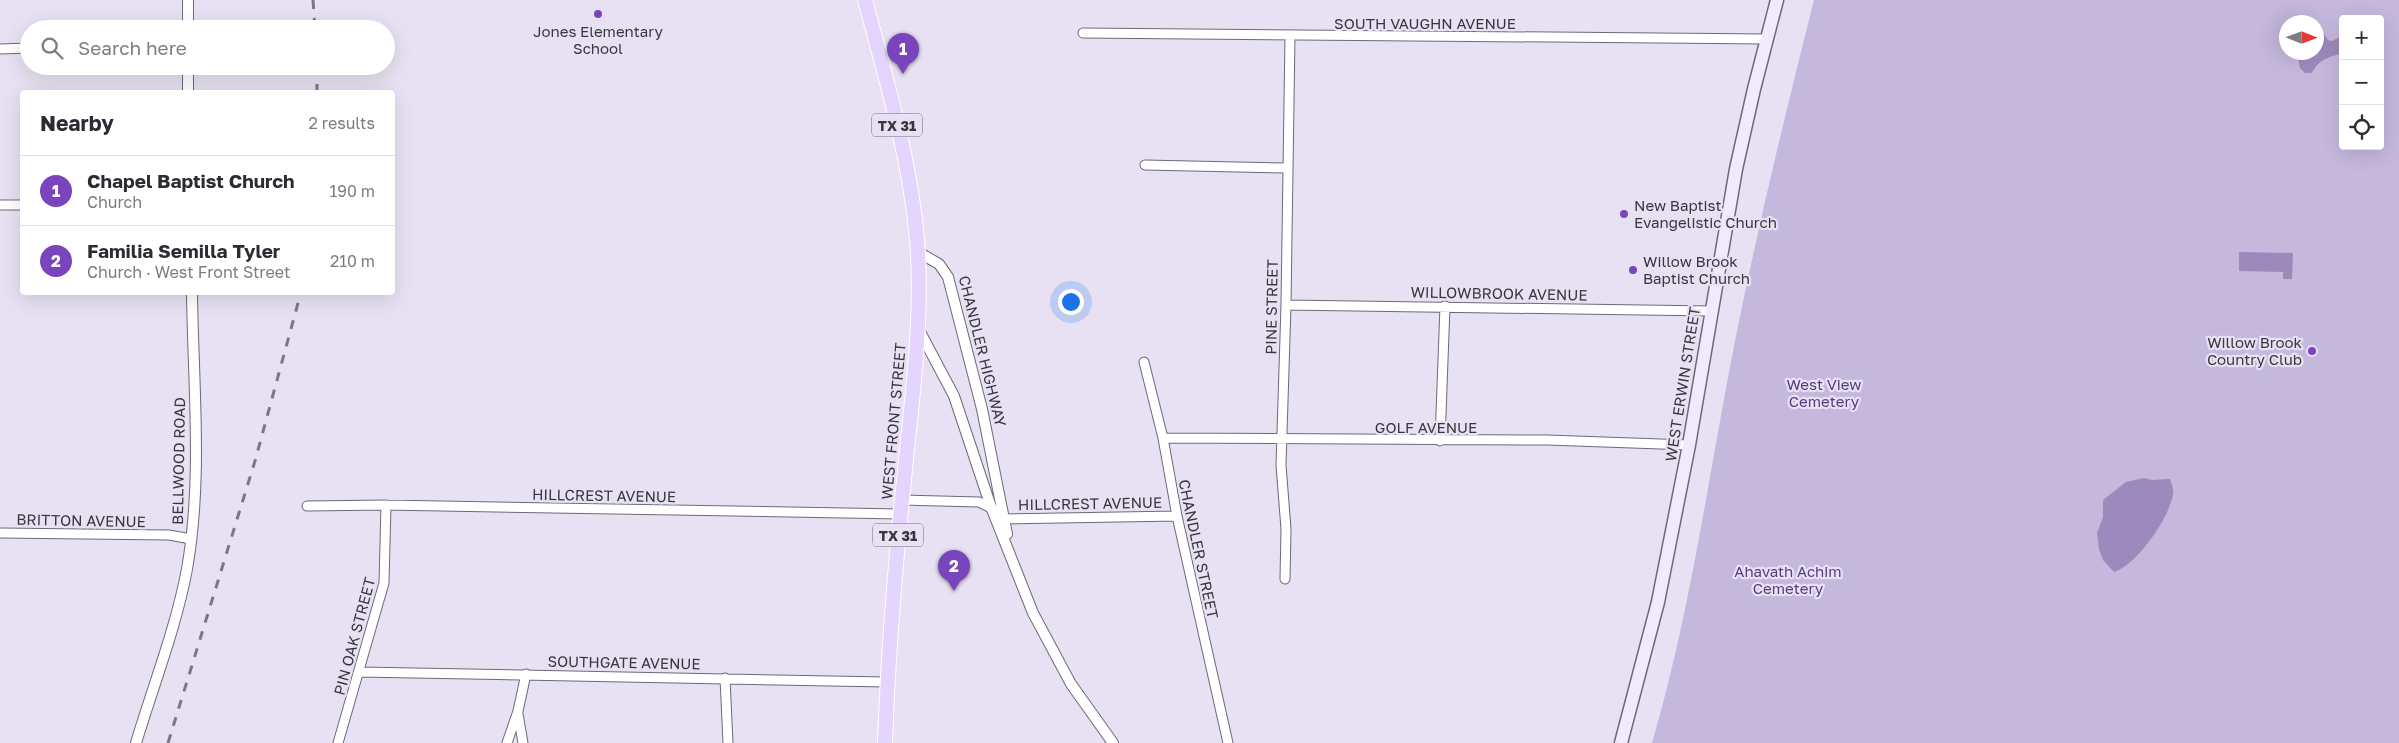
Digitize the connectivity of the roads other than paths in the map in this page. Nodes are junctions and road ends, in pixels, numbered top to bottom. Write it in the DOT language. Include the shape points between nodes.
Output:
graph roads {
  1 [pos="188,0"];
  2 [pos="865,0"];
  3 [pos="1777,0"];
  4 [pos="188,20"];
  5 [pos="1083,33"];
  6 [pos="1290,36"];
  7 [pos="1766,39"];
  8 [pos="20,48"];
  9 [pos="0,49"];
  10 [pos="188,75"];
  11 [pos="188,90"];
  12 [pos="1145,165"];
  13 [pos="1287,168"];
  14 [pos="0,205"];
  15 [pos="20,205"];
  16 [pos="918,252"];
  17 [pos="192,295"];
  18 [pos="1286,304"];
  19 [pos="1445,306"];
  20 [pos="1711,311"];
  21 [pos="918,327"];
  22 [pos="1144,362"];
  23 [pos="1163,438"];
  24 [pos="1282,440"];
  25 [pos="1440,441"];
  26 [pos="1689,445"];
  27 [pos="386,505"];
  28 [pos="307,506"];
  29 [pos="991,506"];
  30 [pos="901,507"];
  31 [pos="1177,516"];
  32 [pos="1000,519"];
  33 [pos="0,533"];
  34 [pos="191,539"];
  35 [pos="1285,579"];
  36 [pos="360,672"];
  37 [pos="526,674"];
  38 [pos="725,678"];
  39 [pos="887,682"];
  40 [pos="518,711"];
  41 [pos="136,743"];
  42 [pos="338,743"];
  43 [pos="507,743"];
  44 [pos="523,743"];
  45 [pos="728,743"];
  46 [pos="885,743"];
  47 [pos="1113,743"];
  48 [pos="1228,743"];
  49 [pos="1621,743"];
  1 -- 4 [label="street"];
  2 -- 16 [label="main road, TX 31" via="902,151"];
  3 -- 7 [label="main road, WEST ERWIN STREET"];
  5 -- 6 [label="street, SOUTH VAUGHN AVENUE"];
  6 -- 7 [label="street, SOUTH VAUGHN AVENUE"];
  6 -- 13 [label="street, PINE STREET"];
  7 -- 20 [label="main road, WEST ERWIN STREET" via="1738,162"];
  8 -- 9 [label="street"];
  10 -- 11 [label="street"];
  12 -- 13 [label="street"];
  13 -- 18 [label="street, PINE STREET"];
  14 -- 15 [label="street"];
  16 -- 21 [label="main road, WEST FRONT STREET / TX 31"];
  16 -- 32 [label="street, CHANDLER HIGHWAY" via="939,264 948,277 982,409"];
  17 -- 34 [label="street, BELLWOOD ROAD" via="195,481"];
  18 -- 19 [label="street, WILLOWBROOK AVENUE"];
  18 -- 24 [label="street, PINE STREET"];
  19 -- 20 [label="street, WILLOWBROOK AVENUE"];
  19 -- 25 [label="street"];
  20 -- 26 [label="main road, WEST ERWIN STREET"];
  21 -- 29 [label="street, CHANDLER HIGHWAY" via="954,396"];
  21 -- 30 [label="main road, WEST FRONT STREET / TX 31"];
  22 -- 23 [label="street, CHANDLER STREET"];
  23 -- 24 [label="street, GOLF AVENUE"];
  23 -- 31 [label="street, CHANDLER STREET"];
  24 -- 25 [label="street, GOLF AVENUE"];
  24 -- 35 [label="street, PINE STREET"];
  25 -- 26 [label="street, GOLF AVENUE" via="1547,440"];
  26 -- 49 [label="main road, WEST ERWIN STREET" via="1658,602"];
  27 -- 28 [label="street, HILLCREST AVENUE"];
  27 -- 30 [label="street, HILLCREST AVENUE"];
  27 -- 36 [label="street, PIN OAK STREET" via="384,582"];
  29 -- 30 [label="street, HILLCREST AVENUE" via="978,502"];
  29 -- 32 [label="street, CHANDLER HIGHWAY"];
  30 -- 39 [label="main road, WEST FRONT STREET / TX 31"];
  31 -- 32 [label="street, HILLCREST AVENUE"];
  31 -- 48 [label="street, CHANDLER STREET"];
  32 -- 47 [label="street, CHANDLER HIGHWAY" via="1034,612 1057,660"];
  33 -- 34 [label="street, BRITTON AVENUE" via="169,535"];
  34 -- 41 [label="street, BELLWOOD ROAD" via="178,604"];
  36 -- 37 [label="street, SOUTHGATE AVENUE"];
  36 -- 42 [label="street, PIN OAK STREET"];
  37 -- 38 [label="street, SOUTHGATE AVENUE"];
  37 -- 40 [label="street"];
  38 -- 39 [label="street, SOUTHGATE AVENUE"];
  38 -- 45 [label="street"];
  39 -- 46 [label="main road, WEST FRONT STREET / TX 31"];
  40 -- 43 [label="street"];
  40 -- 44 [label="street"];
}
